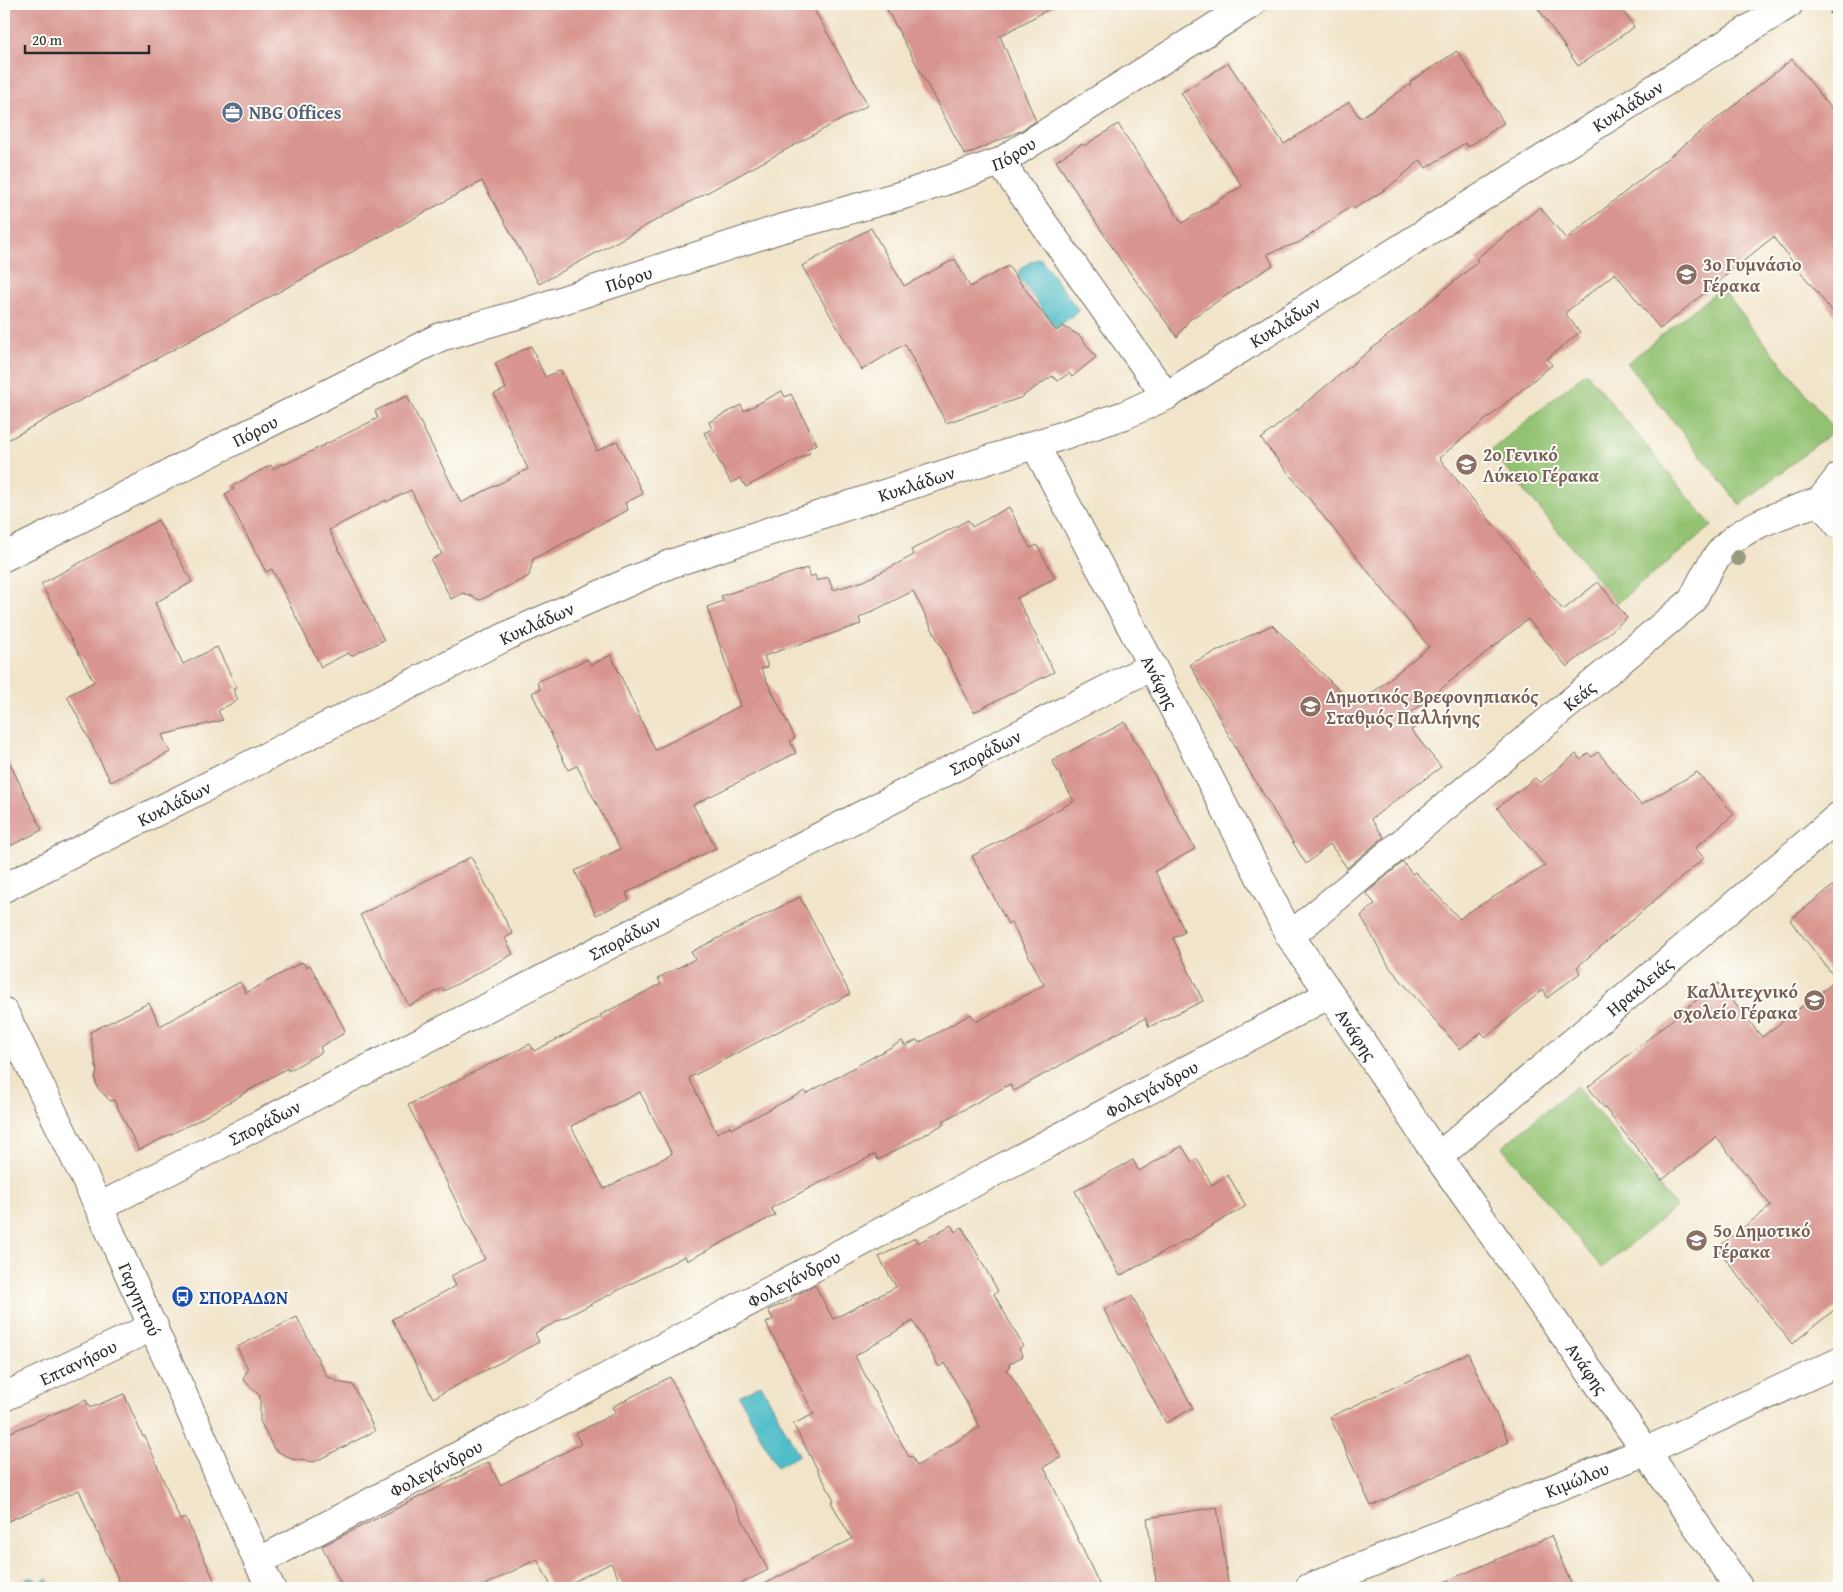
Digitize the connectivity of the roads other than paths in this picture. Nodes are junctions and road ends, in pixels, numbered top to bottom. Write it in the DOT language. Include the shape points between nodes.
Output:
graph roads {
  1 [pos="1251,4"];
  2 [pos="1789,4"];
  3 [pos="1000,162"];
  4 [pos="1166,396"];
  5 [pos="1035,445"];
  6 [pos="1839,477"];
  7 [pos="1820,501"];
  8 [pos="1839,525"];
  9 [pos="4,557"];
  10 [pos="1152,666"];
  11 [pos="1839,816"];
  12 [pos="4,888"];
  13 [pos="1290,936"];
  14 [pos="1330,994"];
  15 [pos="4,1012"];
  16 [pos="1438,1157"];
  17 [pos="99,1207"];
  18 [pos="154,1326"];
  19 [pos="1839,1362"];
  20 [pos="4,1398"];
  21 [pos="1646,1451"];
  22 [pos="258,1562"];
  23 [pos="271,1588"];
  24 [pos="1309,1588"];
  25 [pos="1739,1588"];
  1 -- 3 [label="street, Πόρου"];
  2 -- 4 [label="street, Κυκλάδων"];
  3 -- 4 [label="street"];
  3 -- 9 [label="street, Πόρου" via="910,193 780,229 440,337"];
  4 -- 5 [label="street, Κυκλάδων" via="1125,415"];
  5 -- 10 [label="street, Ανάφης"];
  5 -- 12 [label="street, Κυκλάδων" via="670,564 515,632"];
  6 -- 7 [label="street"];
  7 -- 8 [label="street"];
  7 -- 13 [label="street, Κεάς" via="1742,533 1725,547 1704,575 1692,600"];
  10 -- 13 [label="street, Ανάφης"];
  10 -- 17 [label="street, Σποράδων"];
  11 -- 16 [label="street, Ηρακλειάς"];
  13 -- 14 [label="street, Ανάφης"];
  14 -- 16 [label="street, Ανάφης"];
  14 -- 22 [label="street, Φολεγάνδρου"];
  15 -- 17 [label="street, Γαργηττού"];
  16 -- 21 [label="street, Ανάφης"];
  17 -- 18 [label="street, Γαργηττού"];
  18 -- 20 [label="street, Επτανήσου"];
  18 -- 22 [label="street, Γαργηττού"];
  19 -- 21 [label="street, Κιμώλου"];
  21 -- 24 [label="street, Κιμώλου"];
  21 -- 25 [label="street, Ανάφης"];
  22 -- 23 [label="street, Γαργηττού"];
}
